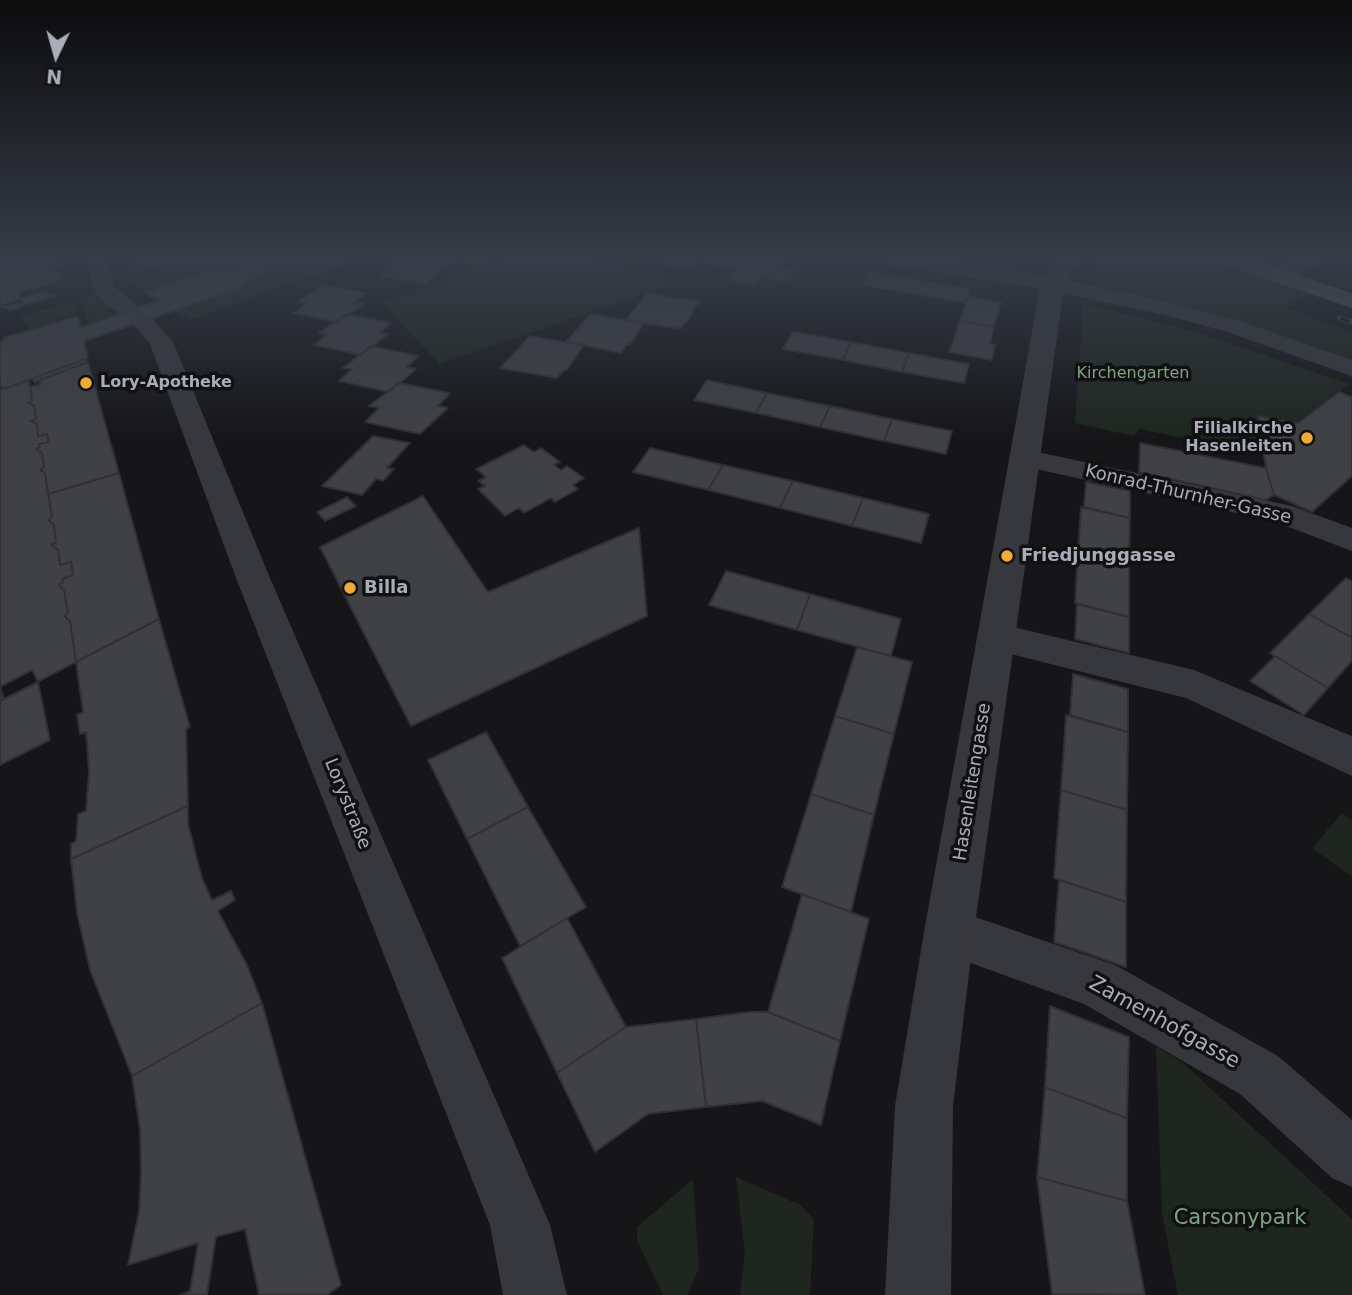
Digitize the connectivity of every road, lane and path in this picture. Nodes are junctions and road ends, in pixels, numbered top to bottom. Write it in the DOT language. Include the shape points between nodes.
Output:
graph roads {
  1 [pos="139,319"];
  2 [pos="1051,319"];
  3 [pos="1205,319"];
  4 [pos="1352,368"];
  5 [pos="1023,458"];
  6 [pos="1352,540"];
  7 [pos="996,637"];
  8 [pos="1352,758"];
  9 [pos="949,932"];
  10 [pos="1352,1158"];
  11 [pos="535,1295"];
  12 [pos="918,1295"];
  1 -- 11 [label="street, Lorystraße" via="162,342 253,578 516,1213"];
  2 -- 5 [label="street, Hasenleitengasse"];
  3 -- 4 [label="street"];
  5 -- 6 [label="street, Konrad-Thurnher-Gasse" via="1281,513"];
  5 -- 7 [label="street, Hasenleitengasse"];
  7 -- 8 [label="street" via="1194,685"];
  7 -- 9 [label="street, Hasenleitengasse"];
  9 -- 10 [label="street, Zamenhofgasse" via="1097,983 1259,1075"];
  9 -- 12 [label="street, Hasenleitengasse" via="924,1106"];
}
